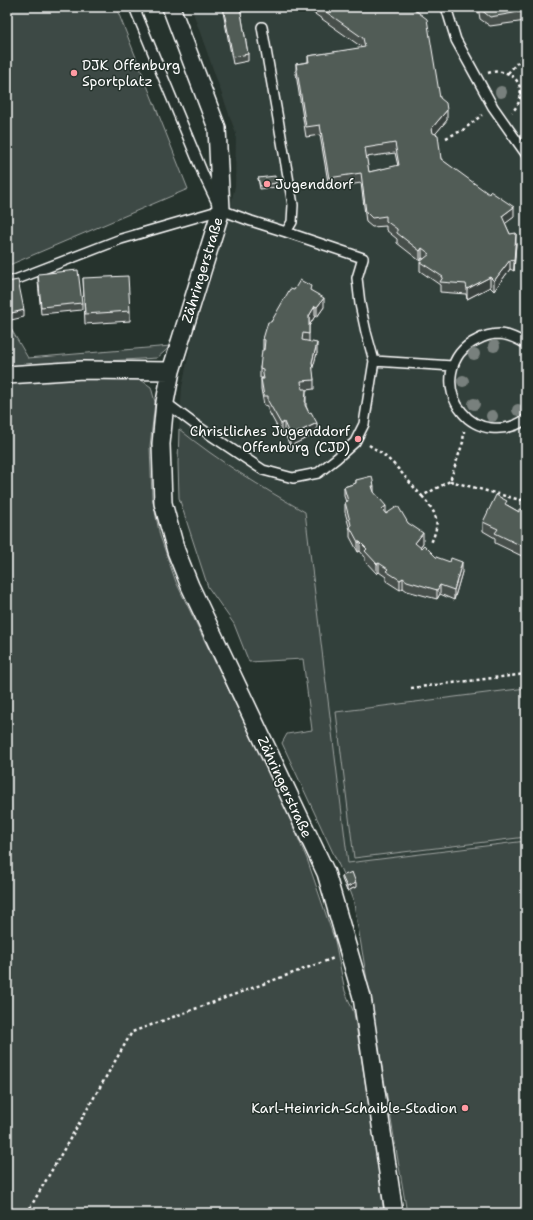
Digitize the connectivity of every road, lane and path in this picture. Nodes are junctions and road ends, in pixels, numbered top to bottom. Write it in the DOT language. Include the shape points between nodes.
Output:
graph roads {
  1 [pos="134,7"];
  2 [pos="172,7"];
  3 [pos="446,7"];
  4 [pos="262,27"];
  5 [pos="526,53"];
  6 [pos="508,73"];
  7 [pos="479,80"];
  8 [pos="521,94"];
  9 [pos="526,94"];
  10 [pos="493,106"];
  11 [pos="500,117"];
  12 [pos="446,138"];
  13 [pos="526,154"];
  14 [pos="220,210"];
  15 [pos="286,232"];
  16 [pos="7,283"];
  17 [pos="526,344"];
  18 [pos="374,361"];
  19 [pos="453,366"];
  20 [pos="171,371"];
  21 [pos="7,375"];
  22 [pos="166,402"];
  23 [pos="465,416"];
  24 [pos="526,419"];
  25 [pos="357,438"];
  26 [pos="450,482"];
  27 [pos="422,496"];
  28 [pos="526,498"];
  29 [pos="431,543"];
  30 [pos="526,674"];
  31 [pos="411,688"];
  32 [pos="349,953"];
  33 [pos="27,1213"];
  34 [pos="394,1213"];
  1 -- 14 [label="lane"];
  2 -- 14 [label="street, Zähringerstraße" via="217,128"];
  3 -- 7 [label="lane" via="456,40"];
  4 -- 15 [label="lane" via="294,205 292,222"];
  5 -- 6 [label="path"];
  6 -- 7 [label="path" via="496,71 486,74"];
  6 -- 8 [label="path" via="520,86"];
  7 -- 10 [label="lane"];
  8 -- 9 [label="path"];
  8 -- 11 [label="path" via="518,106 510,114"];
  10 -- 11 [label="lane"];
  10 -- 12 [label="path" via="463,130"];
  11 -- 13 [label="lane"];
  14 -- 15 [label="lane"];
  14 -- 16 [label="lane" via="121,239"];
  14 -- 20 [label="street, Zähringerstraße"];
  15 -- 18 [label="lane" via="363,258 357,278 360,304"];
  17 -- 19 [label="lane" via="514,337 500,334 485,336 471,342 460,353"];
  18 -- 19 [label="lane"];
  18 -- 25 [label="lane" via="364,424"];
  19 -- 23 [label="lane" via="450,379 452,393 457,406"];
  20 -- 21 [label="street" via="83,370"];
  20 -- 22 [label="street, Zähringerstraße"];
  22 -- 25 [label="lane" via="263,470 294,478 318,473"];
  22 -- 32 [label="street, Zähringerstraße" via="161,444 164,503 176,551 190,586 326,873"];
  23 -- 24 [label="lane" via="476,424 500,429 512,427"];
  23 -- 26 [label="path" via="463,442"];
  25 -- 27 [label="path" via="388,459"];
  26 -- 27 [label="path"];
  26 -- 28 [label="path" via="520,500"];
  27 -- 29 [label="path" via="434,510 436,519 436,532"];
  30 -- 31 [label="path"];
  32 -- 33 [label="path" via="132,1032"];
  32 -- 34 [label="street, Zähringerstraße" via="362,997"];
}
